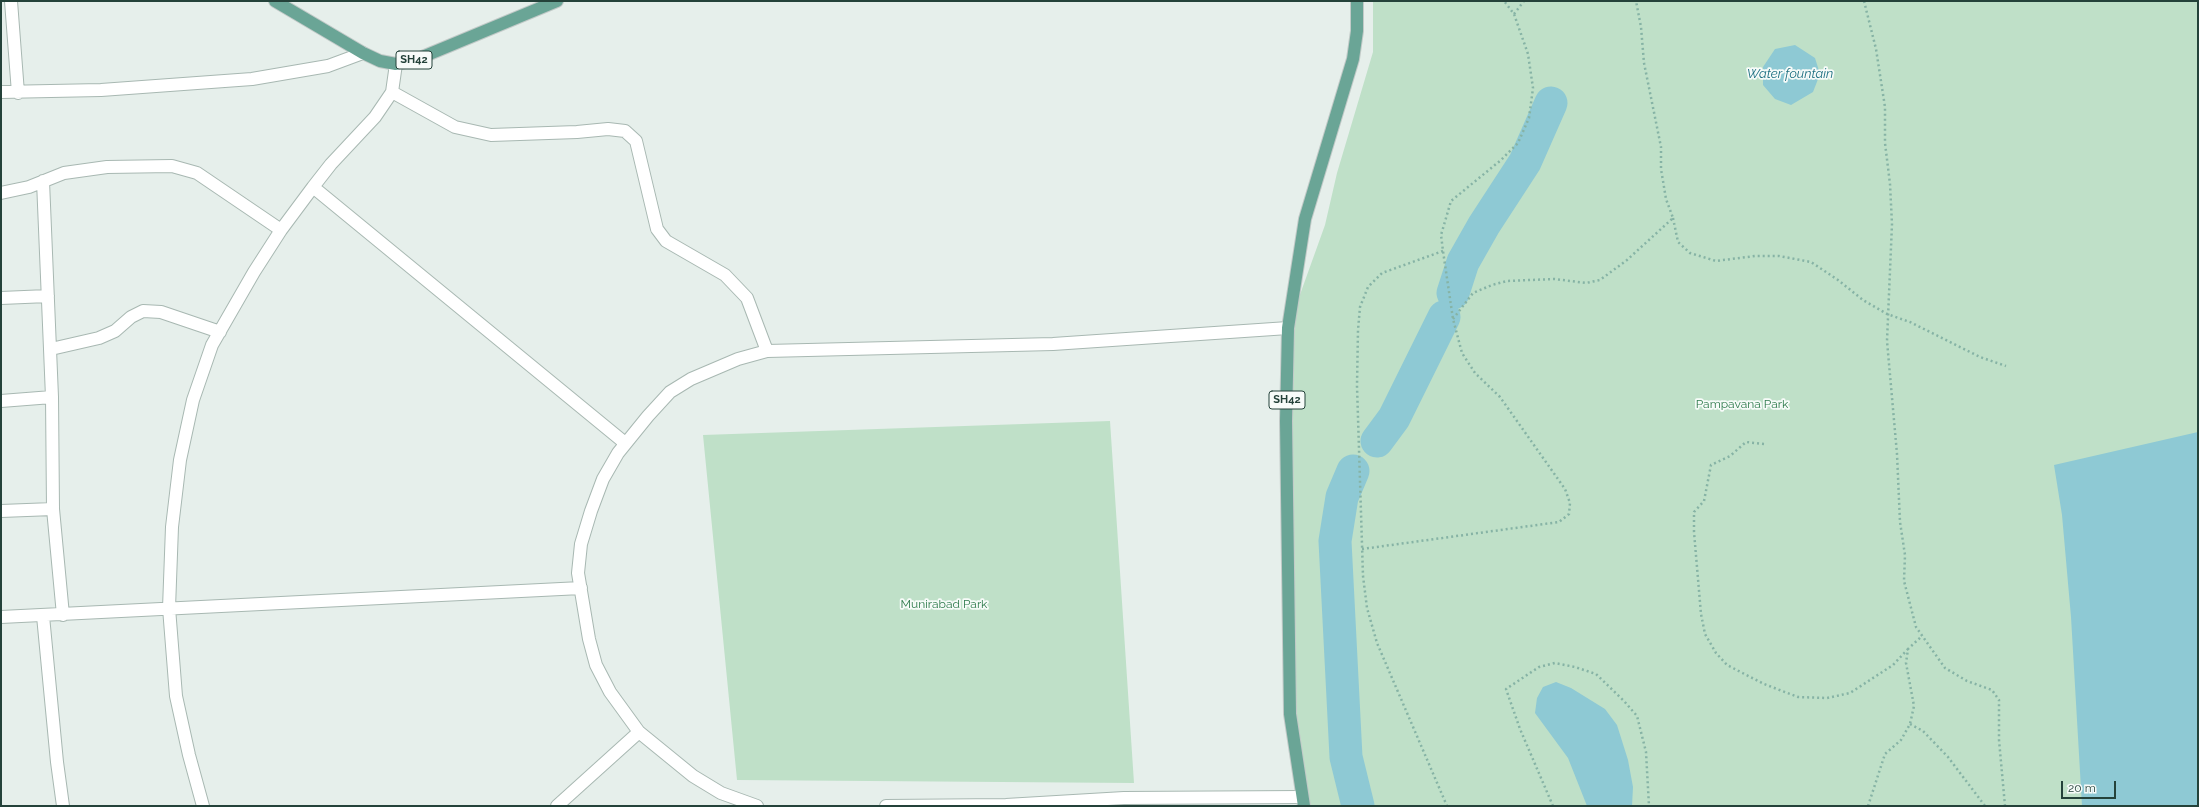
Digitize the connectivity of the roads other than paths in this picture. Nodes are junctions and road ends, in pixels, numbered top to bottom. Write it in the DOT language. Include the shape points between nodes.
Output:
graph roads {
  1 [pos="11,1"];
  2 [pos="557,1"];
  3 [pos="1357,1"];
  4 [pos="282,3"];
  5 [pos="7,16"];
  6 [pos="363,53"];
  7 [pos="396,64"];
  8 [pos="1,92"];
  9 [pos="392,92"];
  10 [pos="18,93"];
  11 [pos="43,181"];
  12 [pos="313,187"];
  13 [pos="1,193"];
  14 [pos="281,230"];
  15 [pos="48,296"];
  16 [pos="1,298"];
  17 [pos="1288,328"];
  18 [pos="220,332"];
  19 [pos="51,349"];
  20 [pos="767,351"];
  21 [pos="52,398"];
  22 [pos="1,401"];
  23 [pos="626,444"];
  24 [pos="53,509"];
  25 [pos="1,511"];
  26 [pos="581,588"];
  27 [pos="170,608"];
  28 [pos="63,615"];
  29 [pos="43,616"];
  30 [pos="1,617"];
  31 [pos="639,732"];
  32 [pos="1303,801"];
  33 [pos="1051,804"];
  34 [pos="63,806"];
  35 [pos="203,806"];
  36 [pos="557,806"];
  37 [pos="757,806"];
  38 [pos="886,806"];
  1 -- 5 [label="street"];
  2 -- 7 [label="main road, SH42" via="415,60"];
  3 -- 17 [label="main road, SH42" via="1357,31 1352,59 1305,220"];
  4 -- 6 [label="main road, SH42"];
  5 -- 10 [label="street"];
  6 -- 7 [label="main road, SH42" via="380,61"];
  6 -- 10 [label="street" via="328,66 252,79"];
  7 -- 9 [label="street"];
  8 -- 10 [label="street"];
  9 -- 12 [label="street" via="375,117"];
  9 -- 20 [label="street" via="455,127 492,135 577,132 608,128 625,131 636,141 657,229 666,241 725,275 747,298"];
  11 -- 13 [label="street"];
  11 -- 14 [label="street" via="64,173 107,167 172,166 197,173"];
  11 -- 15 [label="street"];
  12 -- 14 [label="street"];
  12 -- 23 [label="street"];
  14 -- 18 [label="street"];
  15 -- 16 [label="street"];
  15 -- 19 [label="street"];
  17 -- 20 [label="street" via="1053,344"];
  17 -- 32 [label="main road, SH42" via="1286,421 1290,714"];
  18 -- 19 [label="street" via="161,312 143,311 115,331 98,338"];
  18 -- 27 [label="street" via="212,345 193,400 180,460 172,527"];
  19 -- 21 [label="street"];
  20 -- 23 [label="street" via="731,362 691,379 670,392"];
  21 -- 22 [label="street"];
  21 -- 24 [label="street"];
  23 -- 26 [label="street" via="603,479 590,511 581,544 578,573"];
  24 -- 25 [label="street"];
  24 -- 28 [label="street"];
  26 -- 27 [label="street"];
  26 -- 31 [label="street" via="596,665 610,692"];
  27 -- 28 [label="street"];
  27 -- 35 [label="street" via="176,696"];
  28 -- 29 [label="street"];
  29 -- 30 [label="street"];
  29 -- 34 [label="street"];
  31 -- 36 [label="street"];
  31 -- 37 [label="street" via="692,776 721,793"];
  32 -- 33 [label="street" via="1124,798"];
  33 -- 38 [label="street"];
}
